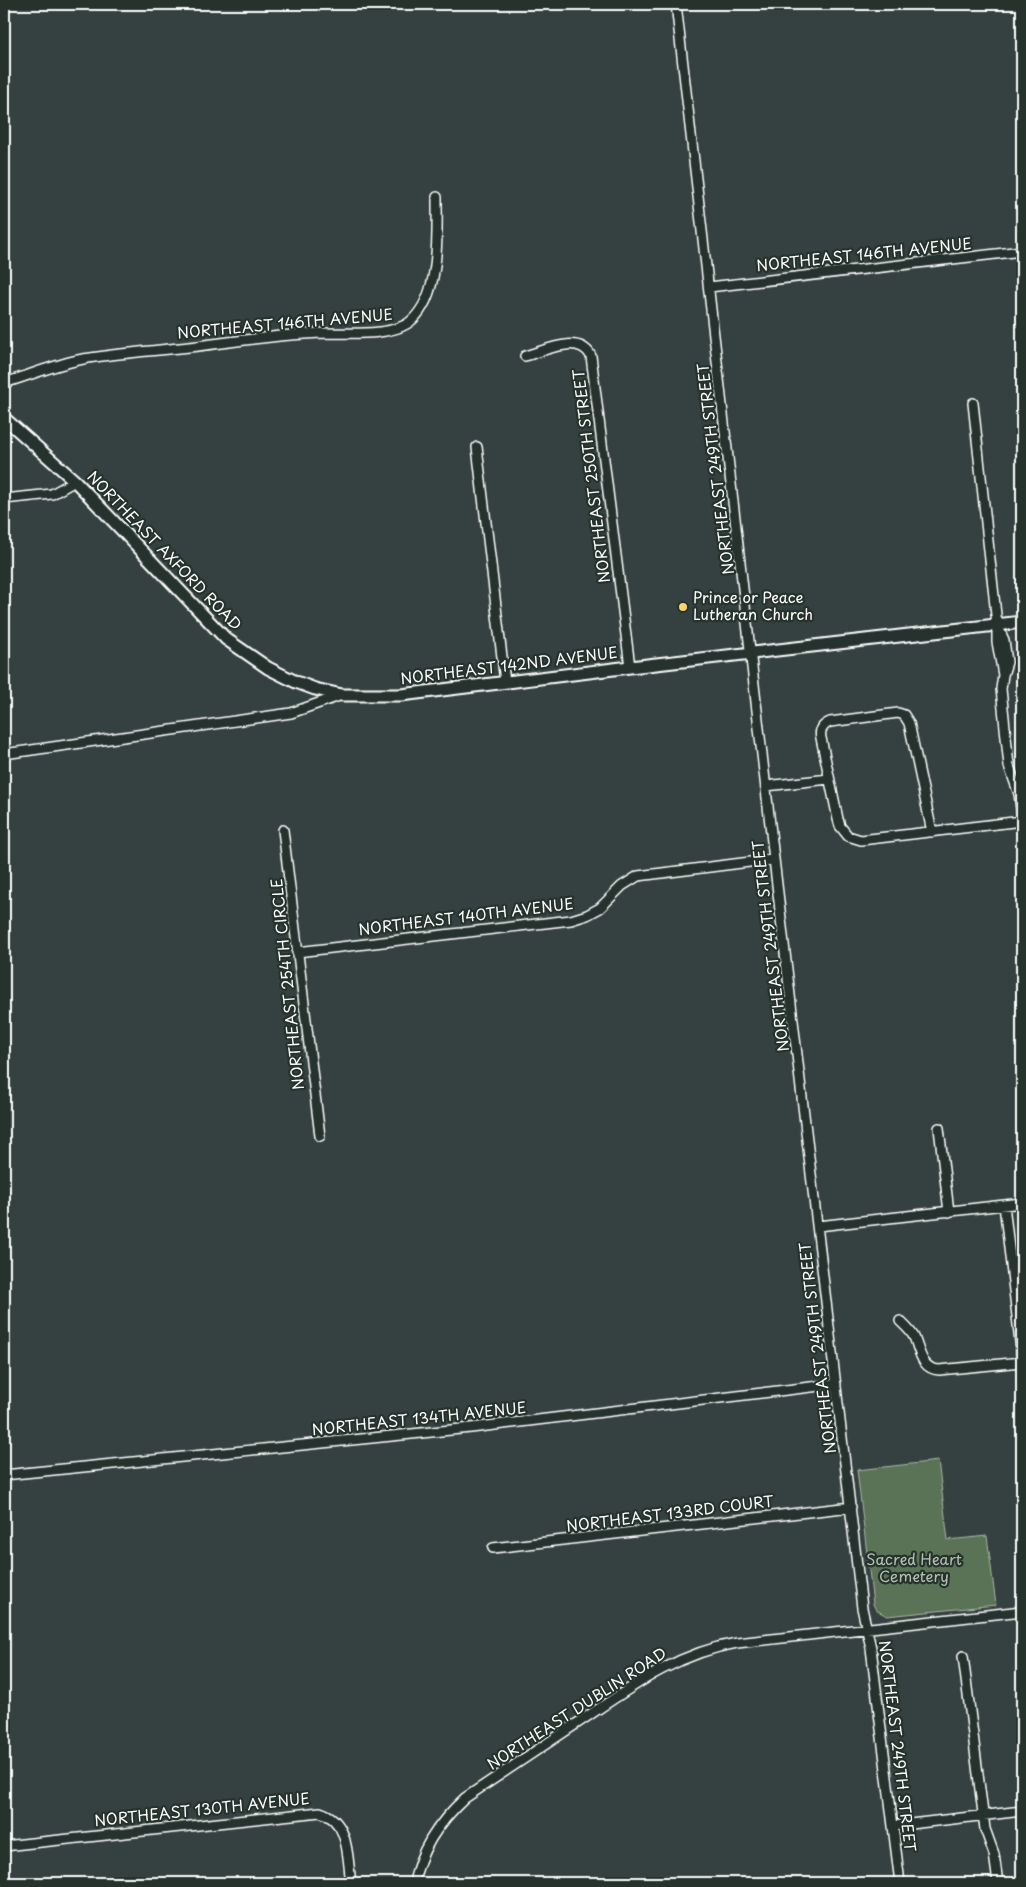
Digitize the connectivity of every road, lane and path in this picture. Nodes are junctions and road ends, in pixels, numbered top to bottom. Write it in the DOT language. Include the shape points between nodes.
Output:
graph roads {
  1 [pos="676,4"];
  2 [pos="437,197"];
  3 [pos="1022,251"];
  4 [pos="708,287"];
  5 [pos="525,356"];
  6 [pos="4,383"];
  7 [pos="973,403"];
  8 [pos="4,418"];
  9 [pos="477,447"];
  10 [pos="75,481"];
  11 [pos="4,499"];
  12 [pos="1022,622"];
  13 [pos="997,624"];
  14 [pos="751,654"];
  15 [pos="630,667"];
  16 [pos="505,682"];
  17 [pos="342,694"];
  18 [pos="4,754"];
  19 [pos="829,779"];
  20 [pos="766,786"];
  21 [pos="1022,816"];
  22 [pos="1022,821"];
  23 [pos="283,830"];
  24 [pos="932,832"];
  25 [pos="774,859"];
  26 [pos="298,952"];
  27 [pos="939,1128"];
  28 [pos="320,1136"];
  29 [pos="1022,1203"];
  30 [pos="1004,1205"];
  31 [pos="949,1212"];
  32 [pos="818,1226"];
  33 [pos="900,1321"];
  34 [pos="1022,1361"];
  35 [pos="836,1384"];
  36 [pos="4,1475"];
  37 [pos="851,1508"];
  38 [pos="493,1548"];
  39 [pos="1022,1611"];
  40 [pos="868,1628"];
  41 [pos="963,1656"];
  42 [pos="1022,1811"];
  43 [pos="983,1816"];
  44 [pos="893,1826"];
  45 [pos="4,1846"];
  46 [pos="351,1883"];
  47 [pos="414,1883"];
  48 [pos="900,1883"];
  49 [pos="998,1883"];
  1 -- 4 [label="street, NORTHEAST 249TH STREET"];
  2 -- 6 [label="street, NORTHEAST 146TH AVENUE" via="432,282 421,311 402,327 306,334 83,359"];
  3 -- 4 [label="street, NORTHEAST 146TH AVENUE"];
  4 -- 14 [label="street, NORTHEAST 249TH STREET"];
  5 -- 15 [label="street, NORTHEAST 250TH STREET" via="578,344 588,349 591,356"];
  7 -- 13 [label="street"];
  8 -- 10 [label="main road, NORTHEAST AXFORD ROAD"];
  9 -- 16 [label="street"];
  10 -- 11 [label="street" via="52,494"];
  10 -- 17 [label="main road, NORTHEAST AXFORD ROAD" via="226,639 268,668 296,682"];
  12 -- 13 [label="main road, NORTHEAST 142ND AVENUE"];
  13 -- 14 [label="main road, NORTHEAST 142ND AVENUE"];
  13 -- 21 [label="street" via="1009,766 1019,794"];
  14 -- 15 [label="main road, NORTHEAST 142ND AVENUE"];
  14 -- 20 [label="street, NORTHEAST 249TH STREET"];
  15 -- 16 [label="main road, NORTHEAST 142ND AVENUE"];
  16 -- 17 [label="main road, NORTHEAST 142ND AVENUE" via="401,695"];
  17 -- 18 [label="street, NORTHEAST 142ND AVENUE" via="291,713"];
  19 -- 20 [label="street"];
  19 -- 24 [label="street" via="840,826 848,836 862,840"];
  19 -- 24 [label="street" via="820,738 826,723 898,713 904,715 909,723"];
  20 -- 25 [label="street, NORTHEAST 249TH STREET"];
  22 -- 24 [label="street"];
  23 -- 26 [label="street, NORTHEAST 254TH CIRCLE"];
  25 -- 26 [label="street, NORTHEAST 140TH AVENUE" via="638,876 622,886 600,908 571,920"];
  25 -- 32 [label="street, NORTHEAST 249TH STREET"];
  26 -- 28 [label="street, NORTHEAST 254TH CIRCLE"];
  27 -- 31 [label="street"];
  29 -- 30 [label="street"];
  30 -- 31 [label="street"];
  30 -- 34 [label="street"];
  31 -- 32 [label="street"];
  32 -- 35 [label="street, NORTHEAST 249TH STREET"];
  33 -- 34 [label="street" via="913,1335 923,1361 932,1369"];
  35 -- 36 [label="street, NORTHEAST 134TH AVENUE" via="471,1428"];
  35 -- 37 [label="street, NORTHEAST 249TH STREET"];
  37 -- 38 [label="street, NORTHEAST 133RD COURT"];
  37 -- 40 [label="street, NORTHEAST 249TH STREET" via="862,1608"];
  39 -- 40 [label="street, NORTHEAST DUBLIN ROAD"];
  40 -- 44 [label="street, NORTHEAST 249TH STREET"];
  40 -- 47 [label="street, NORTHEAST DUBLIN ROAD" via="731,1644 674,1662 631,1687 466,1798 440,1824 422,1855"];
  41 -- 43 [label="street"];
  42 -- 43 [label="street"];
  43 -- 44 [label="street"];
  43 -- 49 [label="street"];
  44 -- 48 [label="street, NORTHEAST 249TH STREET"];
  45 -- 46 [label="street, NORTHEAST 130TH AVENUE" via="320,1812 334,1818 342,1829"];
}
